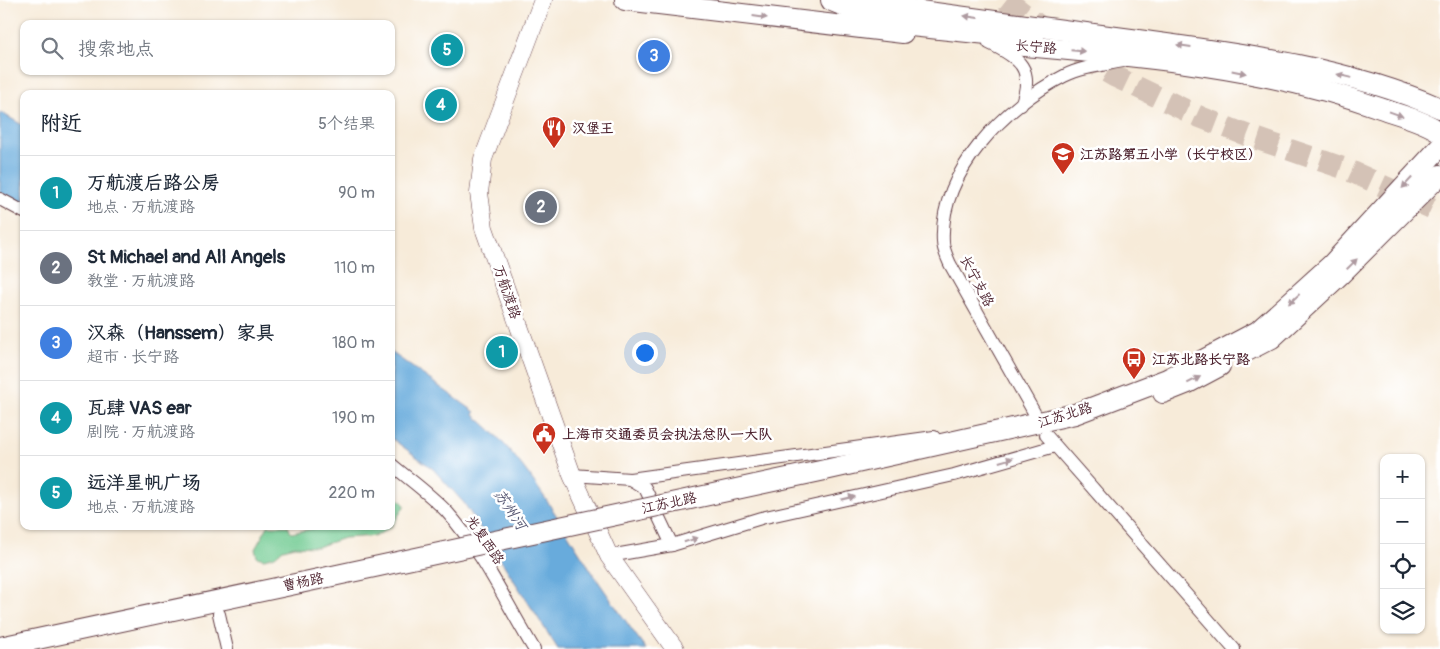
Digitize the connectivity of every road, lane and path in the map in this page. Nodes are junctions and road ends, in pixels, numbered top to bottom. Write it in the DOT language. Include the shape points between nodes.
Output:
graph roads {
  1 [pos="543,0"];
  2 [pos="625,0"];
  3 [pos="832,0"];
  4 [pos="840,0"];
  5 [pos="1033,38"];
  6 [pos="989,43"];
  7 [pos="1144,57"];
  8 [pos="1021,105"];
  9 [pos="1440,108"];
  10 [pos="1440,132"];
  11 [pos="1440,147"];
  12 [pos="1440,175"];
  13 [pos="0,199"];
  14 [pos="20,210"];
  15 [pos="995,429"];
  16 [pos="1047,435"];
  17 [pos="395,467"];
  18 [pos="572,476"];
  19 [pos="630,479"];
  20 [pos="609,523"];
  21 [pos="672,545"];
  22 [pos="609,556"];
  23 [pos="302,589"];
  24 [pos="219,614"];
  25 [pos="0,647"];
  26 [pos="55,649"];
  27 [pos="227,649"];
  28 [pos="534,649"];
  29 [pos="675,649"];
  30 [pos="1234,649"];
  1 -- 18 [label="street, 万航渡路" via="488,142 479,193 484,228"];
  2 -- 6 [label="main road, 长宁路, one-way"];
  3 -- 5 [label="highway" via="881,20"];
  9 -- 4 [label="main road, 长宁路, one-way" via="1304,66 1225,52"];
  6 -- 7 [label="main road, 长宁路, one-way"];
  6 -- 8 [label="street" via="1012,54 1021,63 1026,82"];
  7 -- 8 [label="street, 长宁支路" via="1087,68 1065,76"];
  7 -- 10 [label="main road, 长宁路, one-way" via="1281,80 1356,100"];
  8 -- 16 [label="street, 长宁支路" via="976,147 963,167 946,212 943,244 950,264"];
  11 -- 16 [label="main road, 江苏北路, one-way" via="1331,265 1258,331 1167,379 1075,414"];
  16 -- 12 [label="main road, 江苏北路, one-way" via="1188,383 1272,338 1340,276"];
  13 -- 14 [label="street"];
  15 -- 19 [label="street"];
  16 -- 20 [label="main road, 江苏北路" via="827,476"];
  21 -- 16 [label="street, one-way" via="761,518 954,475"];
  16 -- 30 [label="street, 长宁支路"];
  17 -- 28 [label="street, 光复西路" via="437,503 457,525"];
  18 -- 19 [label="street"];
  18 -- 22 [label="street, 万航渡路"];
  19 -- 21 [label="street" via="645,488"];
  20 -- 23 [label="main road, 曹杨路"];
  21 -- 22 [label="street"];
  22 -- 29 [label="street, 万航渡路"];
  23 -- 24 [label="main road, 曹杨路"];
  23 -- 25 [label="main road, 曹杨路"];
  24 -- 26 [label="main road, 曹杨路"];
  24 -- 27 [label="street"];
}
